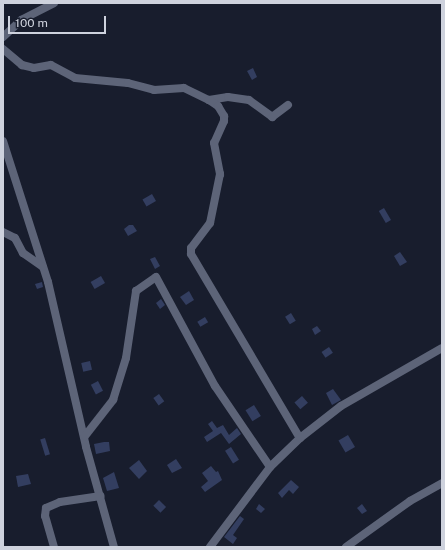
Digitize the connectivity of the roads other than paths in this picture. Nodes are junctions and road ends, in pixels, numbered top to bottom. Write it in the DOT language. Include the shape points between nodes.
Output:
graph roads {
  1 [pos="54,3"];
  2 [pos="3,37"];
  3 [pos="3,50"];
  4 [pos="209,100"];
  5 [pos="288,105"];
  6 [pos="3,141"];
  7 [pos="3,232"];
  8 [pos="44,267"];
  9 [pos="442,348"];
  10 [pos="85,436"];
  11 [pos="300,438"];
  12 [pos="270,466"];
  13 [pos="442,483"];
  14 [pos="100,496"];
  15 [pos="54,547"];
  16 [pos="114,547"];
  17 [pos="210,547"];
  18 [pos="346,547"];
  1 -- 2 [label="street" via="21,20"];
  3 -- 4 [label="street" via="15,61 31,68 51,65 76,78 128,83 147,89 184,88"];
  4 -- 5 [label="street" via="228,97 249,100 272,117"];
  4 -- 11 [label="street" via="218,106 224,116 214,143 220,174 210,223 191,248 191,254"];
  6 -- 8 [label="street"];
  7 -- 8 [label="street" via="15,238 23,253"];
  8 -- 10 [label="street"];
  9 -- 11 [label="street" via="341,406"];
  10 -- 12 [label="street" via="113,400 126,358 136,291 156,277 215,386"];
  10 -- 14 [label="street"];
  11 -- 12 [label="street"];
  12 -- 17 [label="street"];
  13 -- 18 [label="street" via="410,500"];
  14 -- 15 [label="street" via="60,502 46,508 45,516"];
  14 -- 16 [label="street"];
}
